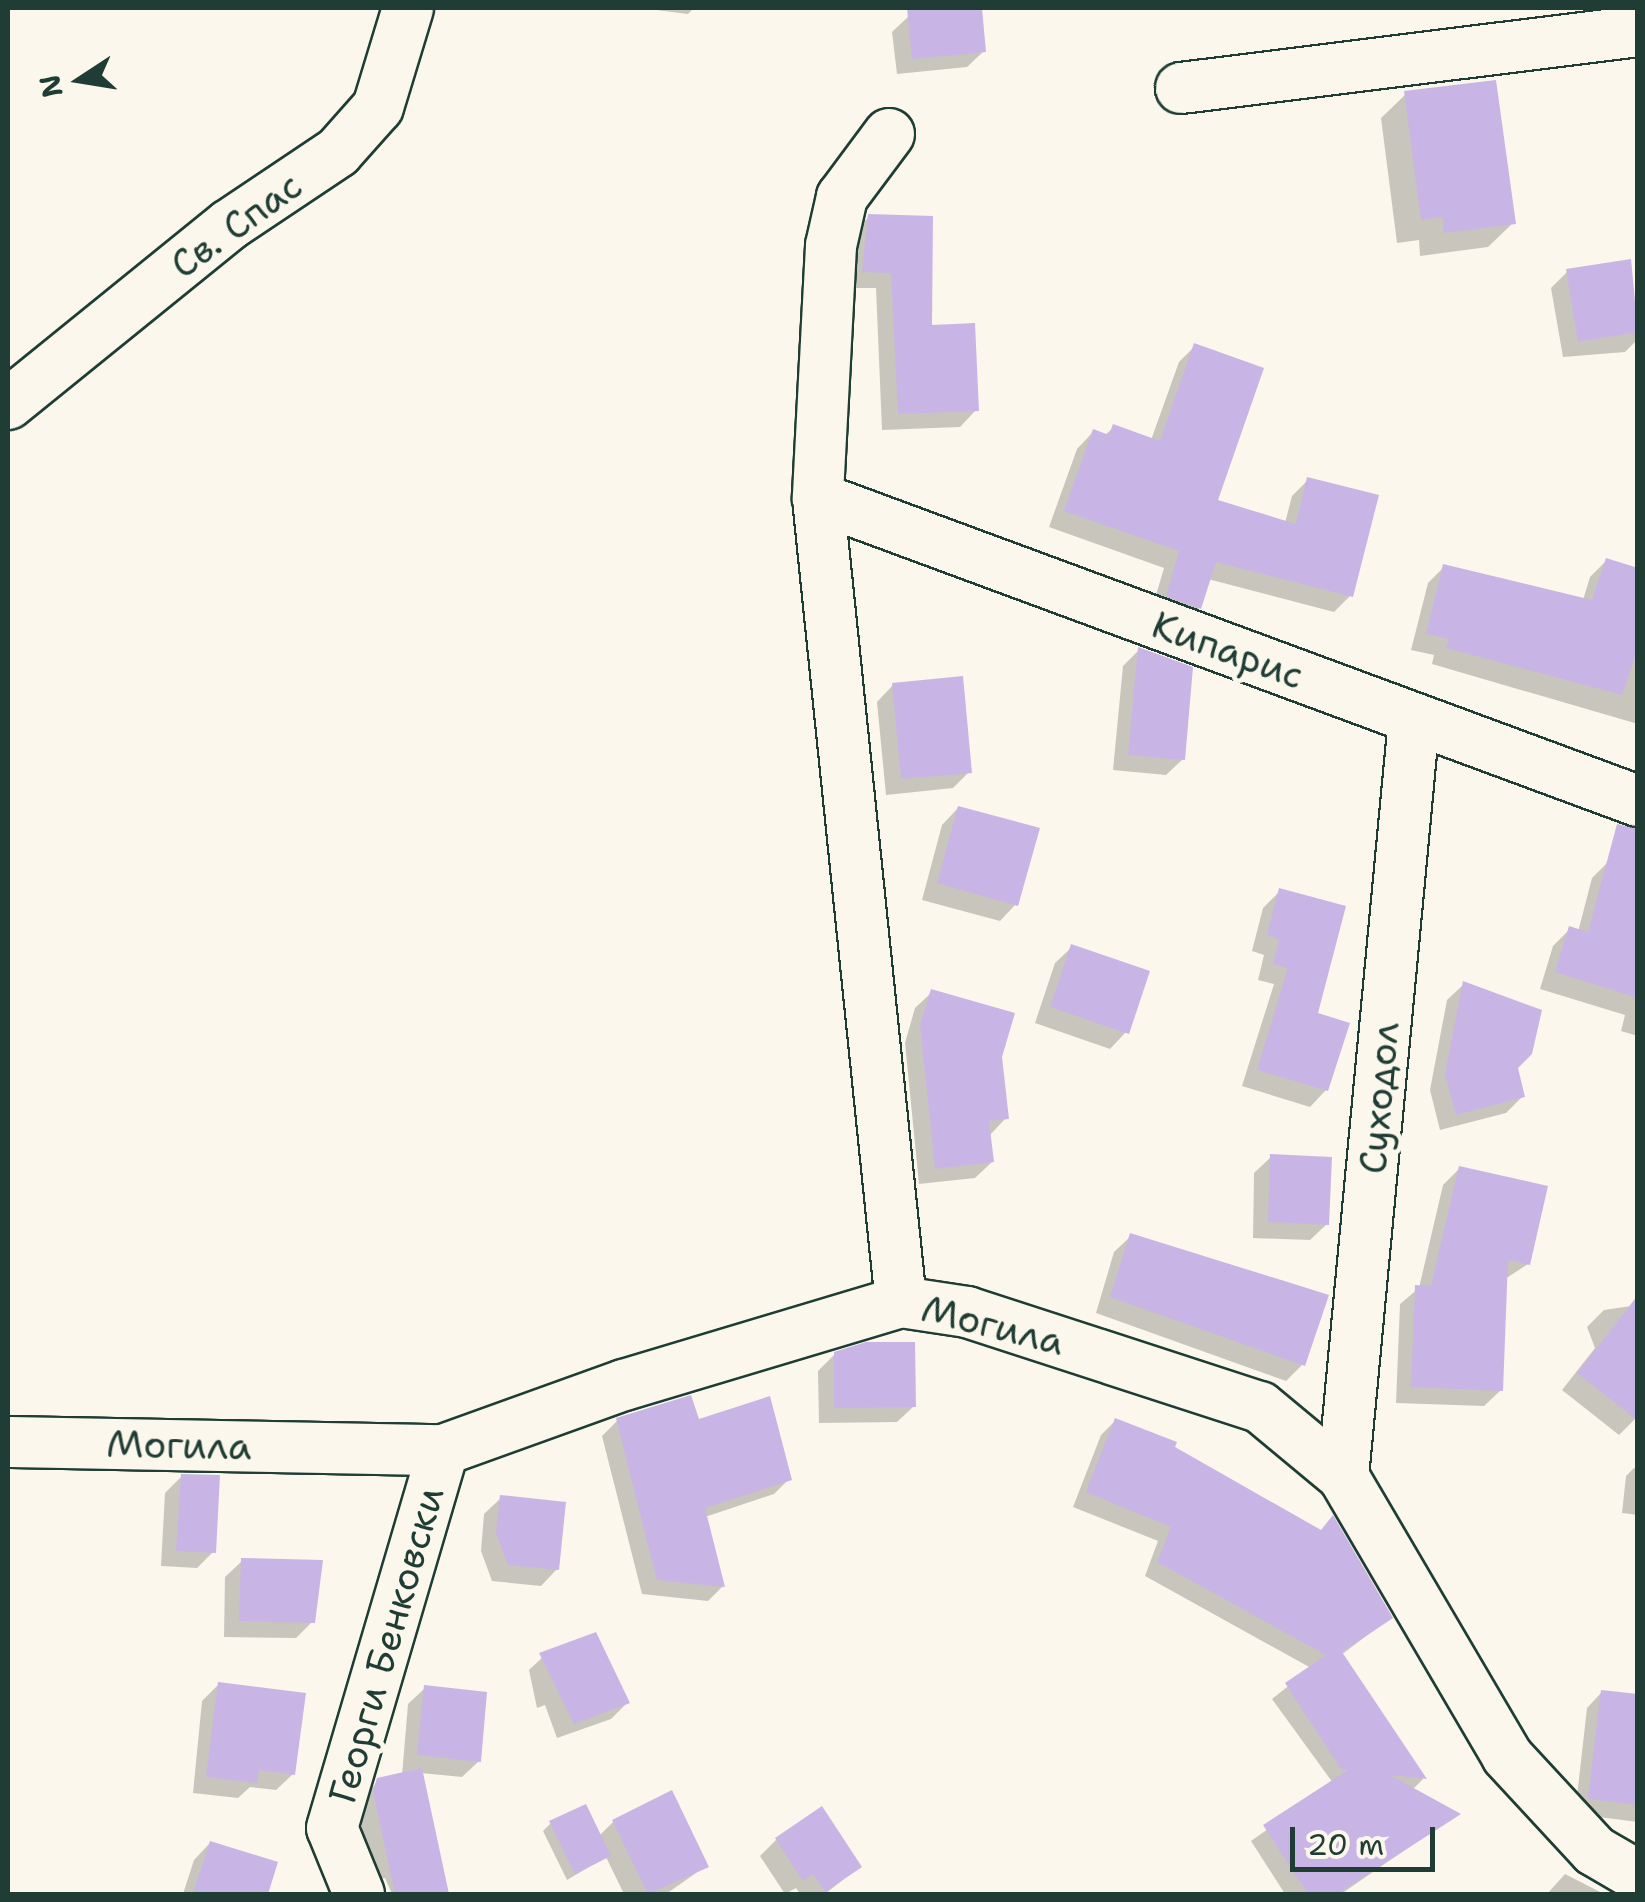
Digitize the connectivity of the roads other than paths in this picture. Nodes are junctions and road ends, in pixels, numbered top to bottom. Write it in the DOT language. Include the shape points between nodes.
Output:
graph roads {
  1 [pos="408,8"];
  2 [pos="1531,25"];
  3 [pos="1638,30"];
  4 [pos="1181,88"];
  5 [pos="889,134"];
  6 [pos="8,404"];
  7 [pos="818,498"];
  8 [pos="1414,720"];
  9 [pos="1638,801"];
  10 [pos="902,1302"];
  11 [pos="8,1442"];
  12 [pos="444,1450"];
  13 [pos="1343,1476"];
  14 [pos="1638,1876"];
  15 [pos="359,1894"];
  1 -- 6 [label="street, Св. Спас" via="378,108 338,152 229,225"];
  2 -- 3 [label="street"];
  2 -- 4 [label="street"];
  5 -- 7 [label="street" via="842,198 831,246"];
  7 -- 8 [label="street, Кипарис"];
  7 -- 10 [label="street"];
  8 -- 9 [label="street, Кипарис"];
  8 -- 13 [label="street, Суходол"];
  10 -- 12 [label="street, Могила" via="624,1385"];
  10 -- 13 [label="street, Могила" via="1031,1329 1260,1407"];
  11 -- 12 [label="street, Могила"];
  12 -- 15 [label="street, Георги Бенковски" via="332,1828"];
  13 -- 14 [label="street, Могила" via="1507,1756 1594,1851"];
}
